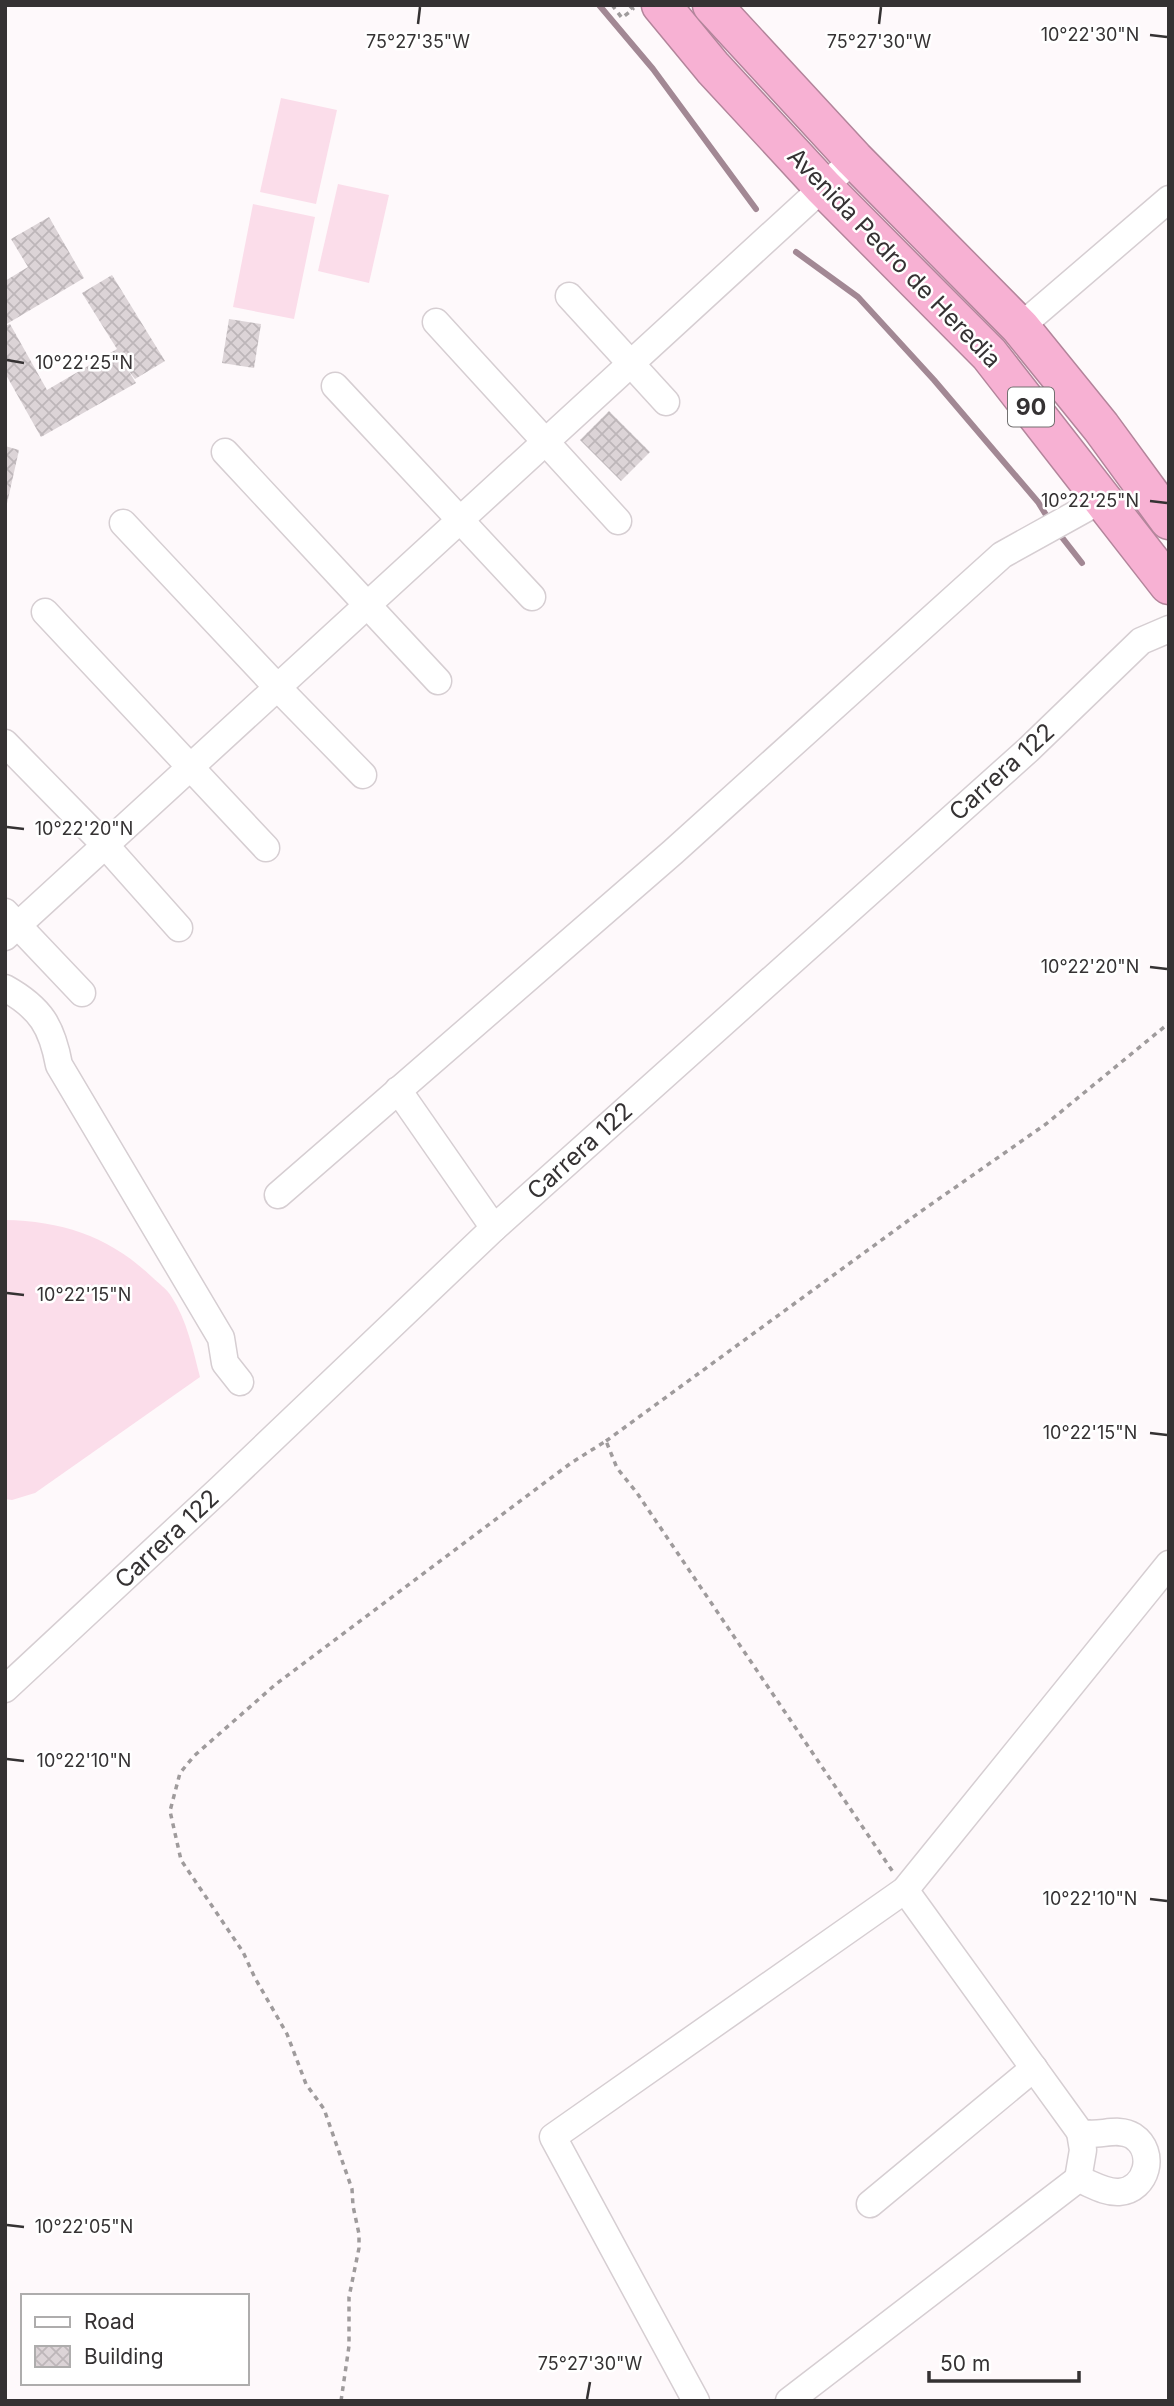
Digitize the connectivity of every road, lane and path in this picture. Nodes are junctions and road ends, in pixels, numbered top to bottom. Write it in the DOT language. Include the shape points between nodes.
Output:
graph roads {
  1 [pos="612,5"];
  2 [pos="629,5"];
  3 [pos="661,5"];
  4 [pos="712,5"];
  5 [pos="854,159"];
  6 [pos="823,187"];
  7 [pos="1169,200"];
  8 [pos="569,296"];
  9 [pos="436,322"];
  10 [pos="1020,327"];
  11 [pos="630,364"];
  12 [pos="335,386"];
  13 [pos="666,402"];
  14 [pos="545,443"];
  15 [pos="225,452"];
  16 [pos="1103,499"];
  17 [pos="461,519"];
  18 [pos="1169,520"];
  19 [pos="618,522"];
  20 [pos="123,523"];
  21 [pos="1169,585"];
  22 [pos="532,597"];
  23 [pos="369,604"];
  24 [pos="45,611"];
  25 [pos="1169,629"];
  26 [pos="438,681"];
  27 [pos="278,688"];
  28 [pos="5,743"];
  29 [pos="191,767"];
  30 [pos="363,775"];
  31 [pos="106,846"];
  32 [pos="266,848"];
  33 [pos="10,925"];
  34 [pos="179,928"];
  35 [pos="5,988"];
  36 [pos="82,993"];
  37 [pos="1169,1023"];
  38 [pos="398,1090"];
  39 [pos="278,1195"];
  40 [pos="494,1228"];
  41 [pos="240,1382"];
  42 [pos="606,1441"];
  43 [pos="1169,1564"];
  44 [pos="5,1689"];
  45 [pos="905,1890"];
  46 [pos="1034,2068"];
  47 [pos="1080,2132"];
  48 [pos="1077,2179"];
  49 [pos="870,2204"];
  50 [pos="341,2401"];
  51 [pos="696,2401"];
  52 [pos="789,2401"];
  1 -- 2 [label="path" via="622,18 633,9"];
  3 -- 6 [label="highway, Avenida Pedro de Heredia / 90"];
  4 -- 5 [label="highway, Avenida Pedro de Heredia / 90"];
  5 -- 6 [label="street"];
  5 -- 10 [label="highway, Avenida Pedro de Heredia / 90"];
  6 -- 11 [label="street"];
  6 -- 16 [label="highway, Avenida Pedro de Heredia / 90" via="989,354"];
  7 -- 10 [label="street"];
  8 -- 11 [label="street"];
  9 -- 14 [label="street"];
  10 -- 18 [label="highway, Avenida Pedro de Heredia / 90"];
  11 -- 13 [label="street"];
  11 -- 14 [label="street"];
  12 -- 17 [label="street"];
  14 -- 17 [label="street"];
  14 -- 19 [label="street"];
  15 -- 23 [label="street"];
  16 -- 21 [label="highway, Avenida Pedro de Heredia / 90"];
  16 -- 38 [label="street" via="1002,555 673,852"];
  17 -- 22 [label="street"];
  17 -- 23 [label="street"];
  20 -- 27 [label="street"];
  23 -- 26 [label="street"];
  23 -- 27 [label="street"];
  24 -- 29 [label="street"];
  25 -- 40 [label="street, Carrera 122" via="1141,641 1028,750"];
  27 -- 29 [label="street"];
  27 -- 30 [label="street"];
  28 -- 31 [label="street"];
  29 -- 31 [label="street"];
  29 -- 32 [label="street"];
  31 -- 33 [label="street"];
  31 -- 34 [label="street"];
  33 -- 36 [label="street"];
  35 -- 41 [label="street" via="37,1012 54,1038 59,1065 221,1338 225,1363"];
  37 -- 42 [label="path" via="1046,1124"];
  38 -- 39 [label="street"];
  38 -- 40 [label="street"];
  40 -- 44 [label="street, Carrera 122"];
  42 -- 45 [label="path" via="617,1468"];
  42 -- 50 [label="path" via="276,1684 180,1773 170,1811 181,1860 243,1952 287,2034 306,2084 324,2109 352,2189 359,2248 349,2297 349,2346"];
  43 -- 45 [label="street"];
  45 -- 46 [label="street"];
  45 -- 51 [label="street" via="553,2137"];
  46 -- 47 [label="street"];
  46 -- 49 [label="street"];
  47 -- 48 [label="street" via="1083,2150"];
  47 -- 48 [label="street" via="1127,2134 1140,2142 1147,2162 1139,2182 1121,2192"];
  48 -- 52 [label="street"];
}
